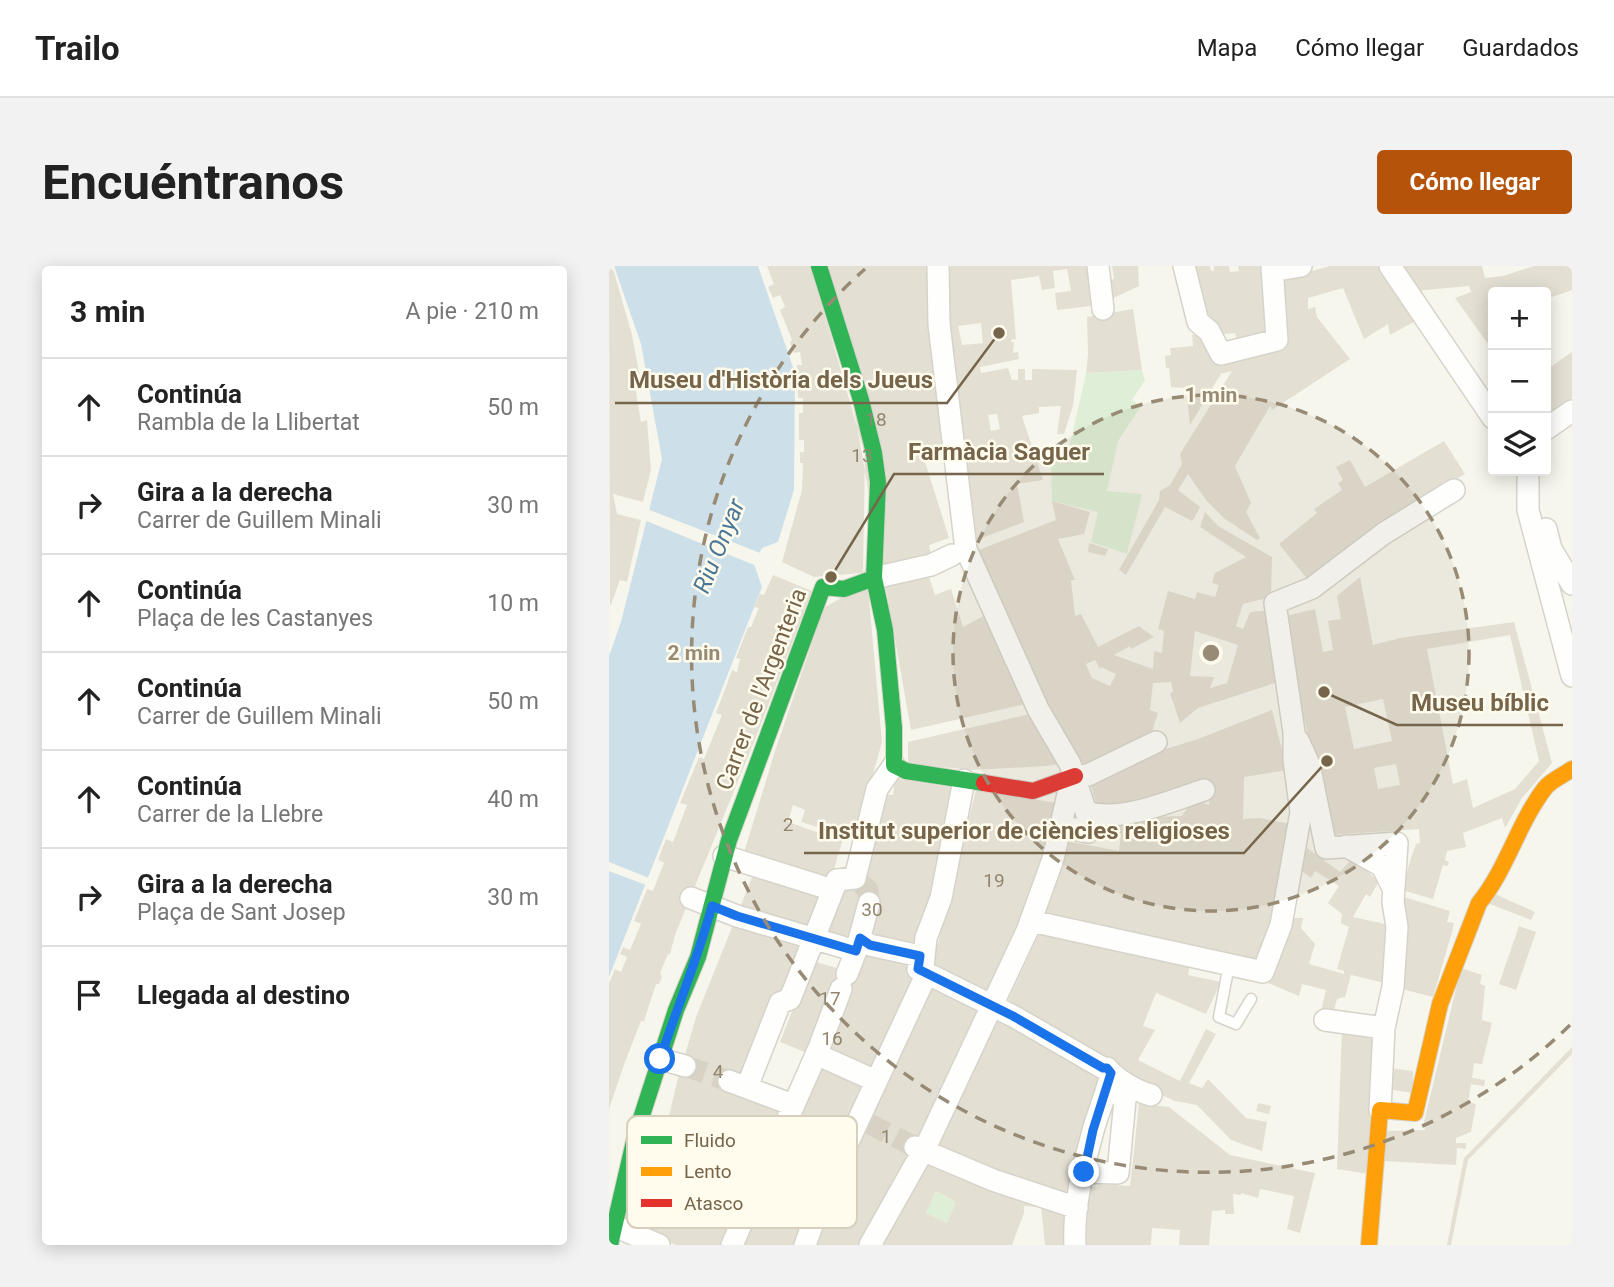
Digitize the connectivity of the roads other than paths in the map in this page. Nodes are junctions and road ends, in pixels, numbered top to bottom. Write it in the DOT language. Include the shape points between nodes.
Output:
graph roads {
  1 [pos="819,266"];
  2 [pos="938,266"];
  3 [pos="1098,266"];
  4 [pos="1184,266"];
  5 [pos="1301,266"];
  6 [pos="1390,266"];
  7 [pos="1272,268"];
  8 [pos="1103,309"];
  9 [pos="1572,411"];
  10 [pos="1490,413"];
  11 [pos="1551,426"];
  12 [pos="1527,476"];
  13 [pos="1527,476"];
  14 [pos="1454,490"];
  15 [pos="953,527"];
  16 [pos="959,552"];
  17 [pos="874,578"];
  18 [pos="1572,583"];
  19 [pos="1572,676"];
  20 [pos="1293,732"];
  21 [pos="1156,742"];
  22 [pos="894,765"];
  23 [pos="1572,769"];
  24 [pos="964,780"];
  25 [pos="1071,785"];
  26 [pos="1042,790"];
  27 [pos="1204,790"];
  28 [pos="1086,812"];
  29 [pos="1061,825"];
  30 [pos="857,841"];
  31 [pos="725,856"];
  32 [pos="853,887"];
  33 [pos="691,898"];
  34 [pos="712,906"];
  35 [pos="1031,921"];
  36 [pos="813,940"];
  37 [pos="858,945"];
  38 [pos="1229,965"];
  39 [pos="927,973"];
  40 [pos="1251,999"];
  41 [pos="992,1005"];
  42 [pos="1325,1020"];
  43 [pos="1384,1028"];
  44 [pos="816,1054"];
  45 [pos="660,1059"];
  46 [pos="685,1066"];
  47 [pos="1110,1080"];
  48 [pos="876,1081"];
  49 [pos="1151,1095"];
  50 [pos="793,1105"];
  51 [pos="1381,1110"];
  52 [pos="642,1116"];
  53 [pos="788,1116"];
  54 [pos="857,1132"];
  55 [pos="919,1148"];
  56 [pos="627,1171"];
  57 [pos="1082,1179"];
  58 [pos="1077,1208"];
  59 [pos="739,1228"];
  60 [pos="811,1228"];
  61 [pos="612,1235"];
  62 [pos="659,1245"];
  63 [pos="732,1245"];
  64 [pos="805,1245"];
  65 [pos="870,1245"];
  66 [pos="1075,1245"];
  67 [pos="1369,1245"];
  1 -- 17 [label="street" via="874,453"];
  2 -- 16 [label="street"];
  3 -- 8 [label="street"];
  4 -- 7 [label="street" via="1198,322 1217,347 1277,341"];
  5 -- 7 [label="street"];
  6 -- 10 [label="street"];
  9 -- 11 [label="street"];
  12 -- 18 [label="street" via="1551,549"];
  13 -- 19 [label="street" via="1528,510"];
  14 -- 20 [label="street" via="1383,534 1312,588 1275,603"];
  15 -- 16 [label="street"];
  16 -- 17 [label="street" via="931,565"];
  16 -- 25 [label="street" via="1066,756"];
  17 -- 22 [label="street" via="885,630"];
  17 -- 31 [label="street, Carrer de l'Argenteria" via="844,589 823,587"];
  20 -- 38 [label="street" via="1301,812 1281,925 1263,972"];
  20 -- 43 [label="street" via="1309,764 1326,848 1397,844 1393,987"];
  21 -- 25 [label="street"];
  22 -- 24 [label="street"];
  22 -- 32 [label="street" via="877,789"];
  23 -- 51 [label="street" via="1546,786 1479,903 1432,1034 1415,1113"];
  24 -- 26 [label="street"];
  24 -- 39 [label="street" via="941,898 926,938 923,967"];
  25 -- 26 [label="street"];
  25 -- 28 [label="street"];
  25 -- 29 [label="street"];
  27 -- 28 [label="street" via="1135,811 1098,816"];
  28 -- 29 [label="street" via="1089,832"];
  29 -- 35 [label="street"];
  30 -- 32 [label="street"];
  31 -- 32 [label="street"];
  31 -- 34 [label="street"];
  32 -- 36 [label="street"];
  32 -- 37 [label="street"];
  33 -- 34 [label="street"];
  34 -- 36 [label="street"];
  34 -- 45 [label="street"];
  35 -- 38 [label="street"];
  35 -- 41 [label="street"];
  36 -- 37 [label="street"];
  36 -- 50 [label="street" via="790,999 780,1003 738,1084"];
  37 -- 39 [label="street" via="920,956 918,969"];
  37 -- 44 [label="street"];
  38 -- 40 [label="lane" via="1219,1017 1236,1024"];
  39 -- 41 [label="street"];
  39 -- 48 [label="street"];
  41 -- 47 [label="street" via="1107,1068"];
  41 -- 55 [label="street"];
  42 -- 43 [label="street"];
  43 -- 51 [label="street"];
  44 -- 48 [label="street"];
  44 -- 50 [label="street"];
  45 -- 46 [label="street"];
  45 -- 52 [label="street"];
  47 -- 49 [label="street"];
  47 -- 57 [label="street"];
  47 -- 57 [label="street" via="1125,1100 1118,1173"];
  48 -- 54 [label="street"];
  50 -- 53 [label="street"];
  51 -- 67 [label="street"];
  55 -- 58 [label="street" via="993,1180"];
  55 -- 65 [label="street"];
  56 -- 61 [label="street"];
  57 -- 58 [label="street"];
  58 -- 66 [label="street"];
  59 -- 63 [label="street"];
  60 -- 64 [label="street"];
  61 -- 62 [label="street"];
}
